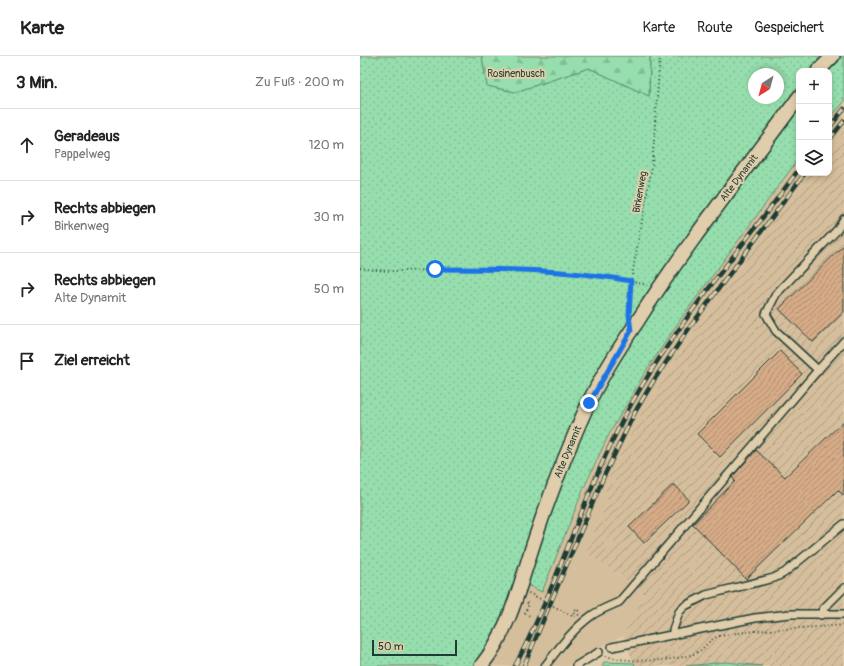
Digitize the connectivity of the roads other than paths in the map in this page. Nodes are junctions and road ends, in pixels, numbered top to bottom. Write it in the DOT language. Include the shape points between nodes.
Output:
graph roads {
  1 [pos="833,56"];
  2 [pos="821,68"];
  3 [pos="796,101"];
  4 [pos="844,218"];
  5 [pos="844,341"];
  6 [pos="818,370"];
  7 [pos="844,524"];
  8 [pos="844,588"];
  9 [pos="844,614"];
  10 [pos="821,615"];
  11 [pos="674,635"];
  12 [pos="612,647"];
  13 [pos="599,652"];
  14 [pos="481,666"];
  15 [pos="545,666"];
  16 [pos="576,666"];
  1 -- 2 [label="street"];
  3 -- 14 [label="street, Alte Dynamit" via="658,288 607,370 569,447 503,632"];
  4 -- 6 [label="lane" via="837,230 776,294 766,314 776,331"];
  5 -- 6 [label="lane"];
  6 -- 15 [label="lane" via="619,602 592,615 558,647"];
  7 -- 11 [label="lane" via="784,573 774,578 706,595 685,606 679,612 673,630"];
  8 -- 10 [label="lane" via="823,609"];
  9 -- 10 [label="lane"];
  10 -- 11 [label="lane" via="790,614 755,618"];
  11 -- 12 [label="lane"];
  13 -- 16 [label="lane"];
}
